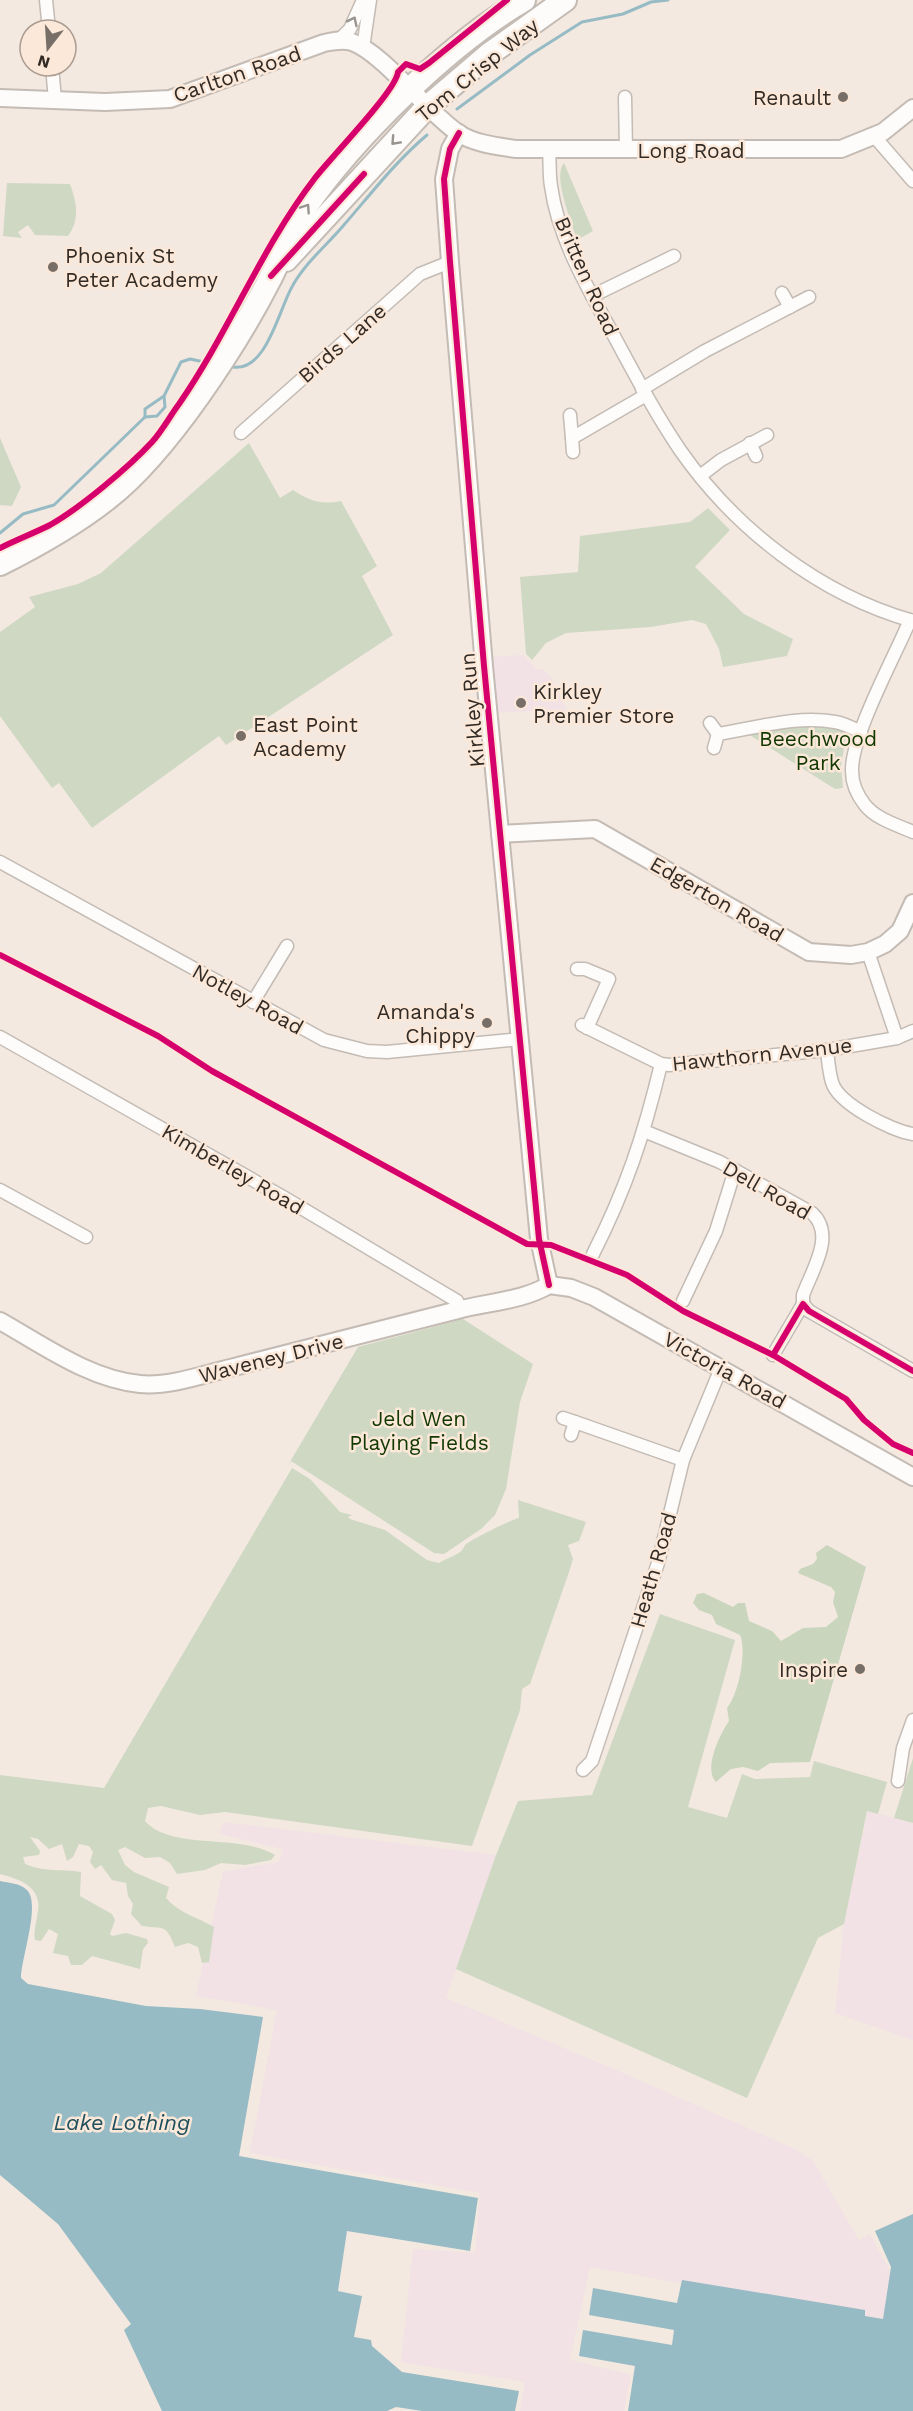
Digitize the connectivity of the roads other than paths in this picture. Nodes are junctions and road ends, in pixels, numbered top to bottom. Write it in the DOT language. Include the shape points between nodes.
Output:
graph roads {
  1 [pos="46,0"];
  2 [pos="363,0"];
  3 [pos="370,0"];
  4 [pos="524,0"];
  5 [pos="565,0"];
  6 [pos="48,18"];
  7 [pos="511,39"];
  8 [pos="339,40"];
  9 [pos="363,48"];
  10 [pos="53,78"];
  11 [pos="410,90"];
  12 [pos="624,97"];
  13 [pos="0,98"];
  14 [pos="55,100"];
  15 [pos="427,107"];
  16 [pos="913,108"];
  17 [pos="459,133"];
  18 [pos="874,136"];
  19 [pos="549,150"];
  20 [pos="626,150"];
  21 [pos="327,181"];
  22 [pos="913,181"];
  23 [pos="674,256"];
  24 [pos="450,262"];
  25 [pos="271,276"];
  26 [pos="782,293"];
  27 [pos="592,296"];
  28 [pos="809,297"];
  29 [pos="790,307"];
  30 [pos="644,392"];
  31 [pos="570,415"];
  32 [pos="241,433"];
  33 [pos="767,435"];
  34 [pos="572,438"];
  35 [pos="750,443"];
  36 [pos="573,452"];
  37 [pos="756,456"];
  38 [pos="700,476"];
  39 [pos="0,564"];
  40 [pos="912,620"];
  41 [pos="710,723"];
  42 [pos="861,732"];
  43 [pos="718,734"];
  44 [pos="714,748"];
  45 [pos="913,832"];
  46 [pos="500,834"];
  47 [pos="0,862"];
  48 [pos="913,903"];
  49 [pos="287,946"];
  50 [pos="868,952"];
  51 [pos="576,969"];
  52 [pos="253,1002"];
  53 [pos="913,1031"];
  54 [pos="0,1037"];
  55 [pos="897,1038"];
  56 [pos="520,1039"];
  57 [pos="827,1050"];
  58 [pos="661,1064"];
  59 [pos="645,1131"];
  60 [pos="913,1134"];
  61 [pos="735,1170"];
  62 [pos="0,1190"];
  63 [pos="86,1237"];
  64 [pos="593,1254"];
  65 [pos="549,1285"];
  66 [pos="683,1301"];
  67 [pos="803,1304"];
  68 [pos="461,1309"];
  69 [pos="0,1321"];
  70 [pos="773,1355"];
  71 [pos="721,1368"];
  72 [pos="913,1371"];
  73 [pos="563,1418"];
  74 [pos="575,1422"];
  75 [pos="571,1435"];
  76 [pos="683,1460"];
  77 [pos="908,1473"];
  78 [pos="913,1720"];
  79 [pos="583,1770"];
  80 [pos="898,1781"];
  1 -- 6 [label="street"];
  8 -- 2 [label="street, one-way" via="350,29"];
  3 -- 9 [label="street"];
  4 -- 11 [label="highway, Tom Crisp Way" via="483,27"];
  5 -- 7 [label="highway, Tom Crisp Way"];
  7 -- 11 [label="highway" via="486,48 428,93"];
  7 -- 15 [label="highway, Tom Crisp Way"];
  8 -- 9 [label="street"];
  8 -- 14 [label="street, Carlton Road" via="170,99"];
  9 -- 11 [label="street, Long Road"];
  10 -- 14 [label="street"];
  11 -- 15 [label="street, Long Road"];
  11 -- 21 [label="highway, Tom Crisp Way" via="381,117"];
  12 -- 20 [label="street"];
  13 -- 14 [label="street, Carlton Road"];
  15 -- 17 [label="street, Long Road"];
  15 -- 21 [label="highway" via="408,104 343,172"];
  15 -- 25 [label="highway, Tom Crisp Way, one-way"];
  16 -- 18 [label="street, Long Road"];
  17 -- 19 [label="street, Long Road" via="486,144"];
  17 -- 24 [label="street, Kirkley Run" via="450,149 444,179"];
  18 -- 20 [label="street, Long Road" via="841,149"];
  18 -- 22 [label="street"];
  19 -- 20 [label="street, Long Road"];
  19 -- 27 [label="street, Britten Road" via="551,186 560,222"];
  25 -- 21 [label="highway, Tom Crisp Way, one-way" via="305,208"];
  23 -- 27 [label="street"];
  24 -- 32 [label="street, Birds Lane" via="420,274"];
  24 -- 46 [label="street, Kirkley Run"];
  25 -- 39 [label="highway, Tom Crisp Way" via="220,361 150,455 110,497 55,536"];
  26 -- 29 [label="street"];
  27 -- 30 [label="street, Britten Road"];
  28 -- 29 [label="street"];
  29 -- 30 [label="street"];
  30 -- 34 [label="street"];
  30 -- 38 [label="street, Britten Road"];
  31 -- 34 [label="street"];
  33 -- 35 [label="street"];
  34 -- 36 [label="street"];
  35 -- 37 [label="street"];
  35 -- 38 [label="street"];
  38 -- 40 [label="street, Britten Road" via="763,540 800,568 829,586"];
  40 -- 42 [label="street"];
  41 -- 43 [label="street"];
  42 -- 43 [label="street" via="836,722 808,720"];
  42 -- 45 [label="street" via="854,751 855,789 865,806 879,817"];
  43 -- 44 [label="street"];
  46 -- 50 [label="street, Edgerton Road" via="595,829 809,952"];
  46 -- 56 [label="street, Kirkley Run"];
  47 -- 52 [label="street, Notley Road"];
  48 -- 50 [label="street, Edgerton Road" via="900,931"];
  49 -- 52 [label="street"];
  50 -- 55 [label="street"];
  51 -- 58 [label="street, Hawthorn Avenue" via="609,980 585,1027"];
  52 -- 56 [label="street, Notley Road" via="324,1040 368,1051"];
  53 -- 55 [label="street, Hawthorn Avenue"];
  54 -- 68 [label="street, Kimberley Road" via="283,1197 457,1301"];
  55 -- 57 [label="street, Hawthorn Avenue"];
  56 -- 65 [label="street, Kirkley Run" via="539,1239"];
  57 -- 58 [label="street, Hawthorn Avenue"];
  57 -- 60 [label="street" via="832,1084 840,1095 851,1105"];
  58 -- 59 [label="street"];
  59 -- 61 [label="street, Dell Road"];
  59 -- 64 [label="street" via="624,1190"];
  61 -- 66 [label="street" via="716,1231"];
  61 -- 67 [label="street, Dell Road" via="812,1213 821,1222 822,1244 802,1295"];
  62 -- 63 [label="street"];
  65 -- 68 [label="street, Waveney Drive"];
  65 -- 71 [label="street, Victoria Road" via="594,1297"];
  67 -- 70 [label="street, Dell Road"];
  67 -- 72 [label="street"];
  68 -- 69 [label="street, Waveney Drive" via="180,1380 142,1384 72,1362"];
  71 -- 76 [label="street, Heath Road"];
  71 -- 77 [label="street, Victoria Road"];
  73 -- 74 [label="street"];
  74 -- 75 [label="street"];
  74 -- 76 [label="street"];
  76 -- 79 [label="street, Heath Road" via="658,1563 592,1761"];
  78 -- 80 [label="street" via="903,1748"];
}
